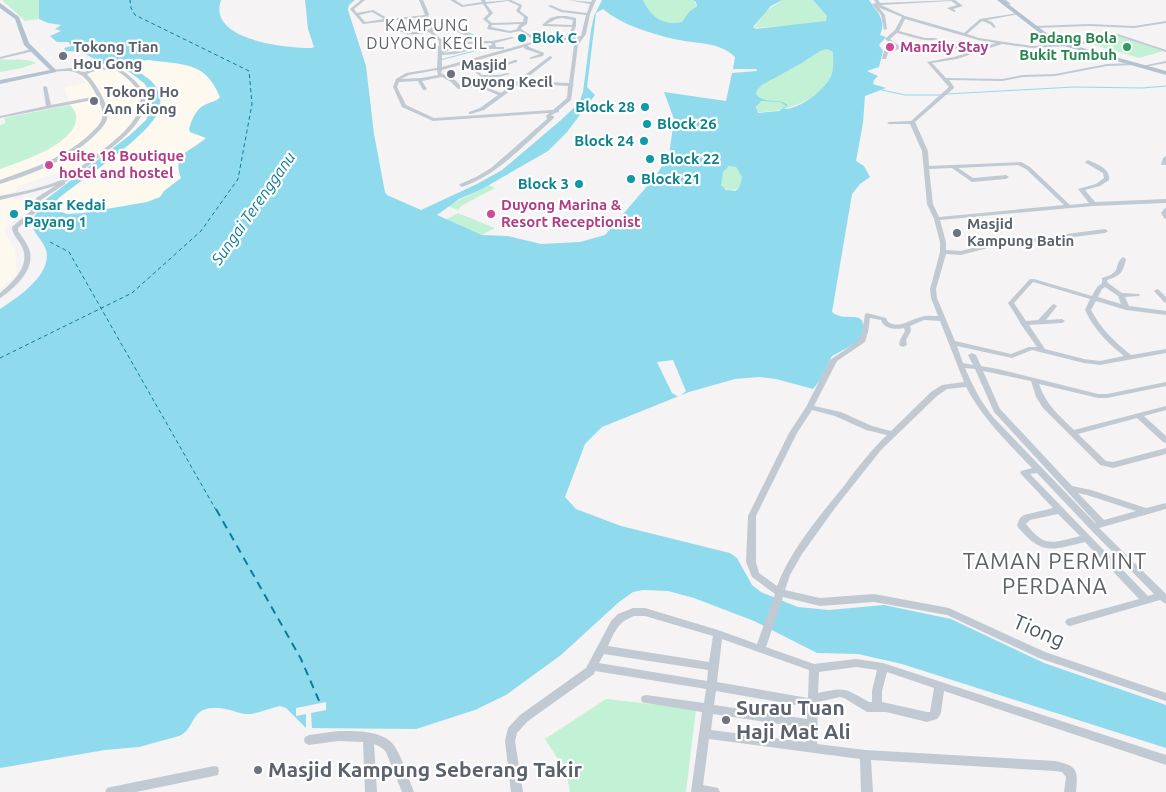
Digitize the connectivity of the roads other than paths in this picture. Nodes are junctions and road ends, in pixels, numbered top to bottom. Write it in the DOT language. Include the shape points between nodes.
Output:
graph roads {
  1 [pos="363,0"];
  2 [pos="421,0"];
  3 [pos="452,0"];
  4 [pos="508,0"];
  5 [pos="952,0"];
  6 [pos="1000,0"];
  7 [pos="484,1"];
  8 [pos="571,2"];
  9 [pos="878,2"];
  10 [pos="592,3"];
  11 [pos="1006,3"];
  12 [pos="0,5"];
  13 [pos="550,6"];
  14 [pos="379,9"];
  15 [pos="0,10"];
  16 [pos="373,10"];
  17 [pos="954,11"];
  18 [pos="588,14"];
  19 [pos="1018,14"];
  20 [pos="379,16"];
  21 [pos="426,16"];
  22 [pos="359,17"];
  23 [pos="904,17"];
  24 [pos="981,20"];
  25 [pos="389,21"];
  26 [pos="525,22"];
  27 [pos="1166,22"];
  28 [pos="895,23"];
  29 [pos="901,23"];
  30 [pos="491,24"];
  31 [pos="1158,25"];
  32 [pos="452,26"];
  33 [pos="574,26"];
  34 [pos="396,27"];
  35 [pos="1035,27"];
  36 [pos="994,28"];
  37 [pos="1166,28"];
  38 [pos="885,29"];
  39 [pos="431,30"];
  40 [pos="520,30"];
  41 [pos="897,32"];
  42 [pos="964,34"];
  43 [pos="16,37"];
  44 [pos="582,37"];
  45 [pos="919,37"];
  46 [pos="512,38"];
  47 [pos="936,38"];
  48 [pos="535,39"];
  49 [pos="557,39"];
  50 [pos="425,42"];
  51 [pos="479,42"];
  52 [pos="492,42"];
  53 [pos="18,43"];
  54 [pos="1000,43"];
  55 [pos="918,44"];
  56 [pos="948,45"];
  57 [pos="1068,46"];
  58 [pos="489,48"];
  59 [pos="526,48"];
  60 [pos="511,49"];
  61 [pos="29,51"];
  62 [pos="440,51"];
  63 [pos="973,51"];
  64 [pos="1166,51"];
  65 [pos="484,56"];
  66 [pos="550,57"];
  67 [pos="0,58"];
  68 [pos="506,58"];
  69 [pos="531,58"];
  70 [pos="884,58"];
  71 [pos="515,61"];
  72 [pos="1166,62"];
  73 [pos="1136,64"];
  74 [pos="505,65"];
  75 [pos="1153,65"];
  76 [pos="1144,66"];
  77 [pos="62,67"];
  78 [pos="438,68"];
  79 [pos="1166,68"];
  80 [pos="49,69"];
  81 [pos="464,69"];
  82 [pos="474,69"];
  83 [pos="85,73"];
  84 [pos="1166,73"];
  85 [pos="508,74"];
  86 [pos="441,76"];
  87 [pos="944,79"];
  88 [pos="420,80"];
  89 [pos="0,81"];
  90 [pos="396,81"];
  91 [pos="520,82"];
  92 [pos="572,85"];
  93 [pos="45,87"];
  94 [pos="425,89"];
  95 [pos="502,95"];
  96 [pos="99,98"];
  97 [pos="49,108"];
  98 [pos="557,111"];
  99 [pos="0,117"];
  100 [pos="454,118"];
  101 [pos="912,122"];
  102 [pos="889,123"];
  103 [pos="1166,158"];
  104 [pos="1088,162"];
  105 [pos="1164,164"];
  106 [pos="952,166"];
  107 [pos="926,168"];
  108 [pos="73,176"];
  109 [pos="1006,177"];
  110 [pos="0,182"];
  111 [pos="462,185"];
  112 [pos="0,198"];
  113 [pos="1166,201"];
  114 [pos="1094,204"];
  115 [pos="1068,206"];
  116 [pos="1166,210"];
  117 [pos="1166,217"];
  118 [pos="937,219"];
  119 [pos="1105,231"];
  120 [pos="943,252"];
  121 [pos="1123,259"];
  122 [pos="1105,284"];
  123 [pos="1157,291"];
  124 [pos="1121,295"];
  125 [pos="1137,295"];
  126 [pos="0,296"];
  127 [pos="1092,300"];
  128 [pos="1166,300"];
  129 [pos="1054,306"];
  130 [pos="1126,308"];
  131 [pos="1166,313"];
  132 [pos="943,319"];
  133 [pos="1062,321"];
  134 [pos="1040,322"];
  135 [pos="1023,323"];
  136 [pos="907,326"];
  137 [pos="952,343"];
  138 [pos="903,344"];
  139 [pos="1042,350"];
  140 [pos="1166,350"];
  141 [pos="972,355"];
  142 [pos="1129,357"];
  143 [pos="961,366"];
  144 [pos="976,367"];
  145 [pos="982,380"];
  146 [pos="1034,380"];
  147 [pos="967,382"];
  148 [pos="1163,385"];
  149 [pos="1166,391"];
  150 [pos="810,407"];
  151 [pos="1166,408"];
  152 [pos="1139,416"];
  153 [pos="1072,433"];
  154 [pos="892,434"];
  155 [pos="1166,440"];
  156 [pos="1166,450"];
  157 [pos="1038,470"];
  158 [pos="1068,488"];
  159 [pos="1166,506"];
  160 [pos="1060,510"];
  161 [pos="1147,512"];
  162 [pos="1097,526"];
  163 [pos="1086,538"];
  164 [pos="778,595"];
  165 [pos="1164,598"];
  166 [pos="1146,600"];
  167 [pos="1070,622"];
  168 [pos="718,634"];
  169 [pos="601,649"];
  170 [pos="760,649"];
  171 [pos="594,666"];
  172 [pos="713,667"];
  173 [pos="883,667"];
  174 [pos="814,668"];
  175 [pos="711,686"];
  176 [pos="939,686"];
  177 [pos="1166,697"];
  178 [pos="646,698"];
  179 [pos="813,701"];
  180 [pos="877,707"];
  181 [pos="708,708"];
  182 [pos="812,724"];
  183 [pos="704,734"];
  184 [pos="368,738"];
  185 [pos="309,740"];
  186 [pos="811,748"];
  187 [pos="865,755"];
  188 [pos="1166,760"];
  189 [pos="214,771"];
  190 [pos="697,791"];
  191 [pos="111,792"];
  192 [pos="371,792"];
  193 [pos="408,792"];
  194 [pos="517,792"];
  195 [pos="714,792"];
  196 [pos="867,792"];
  197 [pos="1070,792"];
  1 -- 22 [label="street" via="352,8"];
  2 -- 21 [label="street"];
  3 -- 7 [label="street" via="460,6"];
  4 -- 7 [label="street"];
  4 -- 26 [label="street" via="521,6 518,11 526,17"];
  5 -- 9 [label="street"];
  5 -- 17 [label="street" via="961,6 949,8"];
  6 -- 11 [label="main road"];
  7 -- 30 [label="street" via="491,13 485,19"];
  8 -- 10 [label="street"];
  9 -- 23 [label="street"];
  9 -- 38 [label="street" via="873,5 883,15"];
  10 -- 18 [label="street"];
  11 -- 19 [label="main road"];
  12 -- 61 [label="main road" via="18,18"];
  13 -- 18 [label="street" via="561,11"];
  14 -- 16 [label="street"];
  15 -- 43 [label="main road" via="13,21"];
  16 -- 20 [label="street"];
  16 -- 22 [label="street"];
  18 -- 44 [label="street"];
  19 -- 24 [label="street"];
  19 -- 35 [label="main road"];
  20 -- 22 [label="street"];
  20 -- 25 [label="street"];
  21 -- 25 [label="street"];
  21 -- 39 [label="street" via="434,25"];
  22 -- 25 [label="street" via="365,24"];
  23 -- 29 [label="street"];
  23 -- 42 [label="street"];
  24 -- 36 [label="street" via="991,23"];
  24 -- 42 [label="street"];
  26 -- 30 [label="street"];
  26 -- 40 [label="street"];
  27 -- 31 [label="street"];
  28 -- 29 [label="street"];
  29 -- 41 [label="street"];
  30 -- 40 [label="street" via="490,29"];
  31 -- 35 [label="street"];
  31 -- 37 [label="street"];
  32 -- 51 [label="street"];
  33 -- 33 [label="street" via="556,26 544,25 551,19 564,16 575,18"];
  33 -- 49 [label="street" via="570,34"];
  34 -- 39 [label="street" via="413,35"];
  35 -- 57 [label="main road"];
  39 -- 62 [label="street" via="440,40"];
  40 -- 48 [label="street"];
  41 -- 45 [label="street"];
  41 -- 70 [label="street" via="887,40 900,48 886,52"];
  42 -- 54 [label="street"];
  44 -- 49 [label="street"];
  44 -- 92 [label="street" via="576,45"];
  45 -- 47 [label="street"];
  45 -- 55 [label="street"];
  46 -- 52 [label="street"];
  48 -- 49 [label="street"];
  48 -- 58 [label="street" via="503,48"];
  49 -- 59 [label="street"];
  50 -- 62 [label="street" via="422,45"];
  51 -- 52 [label="street"];
  51 -- 62 [label="street"];
  52 -- 58 [label="street" via="494,46"];
  53 -- 61 [label="main road"];
  54 -- 57 [label="street" via="1032,48"];
  54 -- 63 [label="street"];
  56 -- 63 [label="street"];
  57 -- 64 [label="street" via="1118,35"];
  57 -- 73 [label="main road"];
  58 -- 62 [label="street" via="455,53"];
  59 -- 60 [label="street"];
  59 -- 69 [label="street" via="542,53"];
  60 -- 65 [label="street"];
  60 -- 68 [label="street" via="502,55"];
  61 -- 67 [label="street"];
  61 -- 80 [label="main road"];
  62 -- 78 [label="street"];
  63 -- 87 [label="street" via="948,60 929,62"];
  65 -- 74 [label="street"];
  65 -- 78 [label="street"];
  66 -- 91 [label="street"];
  71 -- 74 [label="street"];
  72 -- 75 [label="street"];
  73 -- 76 [label="main road"];
  73 -- 87 [label="street" via="1002,80"];
  74 -- 82 [label="street"];
  75 -- 76 [label="street"];
  75 -- 79 [label="street"];
  76 -- 84 [label="main road"];
  77 -- 80 [label="main road"];
  77 -- 83 [label="street" via="75,66"];
  78 -- 86 [label="street"];
  78 -- 90 [label="street" via="408,74"];
  80 -- 83 [label="street" via="72,68"];
  80 -- 89 [label="main road"];
  80 -- 89 [label="main road"];
  81 -- 82 [label="street"];
  82 -- 85 [label="street" via="481,76"];
  83 -- 96 [label="street"];
  83 -- 108 [label="street" via="116,68 140,91 141,113 125,134"];
  86 -- 88 [label="street"];
  86 -- 95 [label="street" via="460,88 484,87"];
  87 -- 101 [label="street" via="951,86 949,90"];
  88 -- 90 [label="street"];
  88 -- 94 [label="street"];
  90 -- 100 [label="street" via="397,93 406,109 429,119"];
  91 -- 92 [label="street"];
  91 -- 95 [label="street"];
  92 -- 98 [label="street" via="569,99"];
  93 -- 97 [label="street"];
  95 -- 100 [label="street" via="478,111"];
  96 -- 97 [label="street"];
  96 -- 110 [label="street" via="104,118 98,129 75,151"];
  97 -- 99 [label="street"];
  98 -- 100 [label="street"];
  98 -- 111 [label="street" via="493,169"];
  101 -- 102 [label="street"];
  101 -- 107 [label="street" via="925,151"];
  103 -- 105 [label="street"];
  104 -- 114 [label="street" via="1108,176 1101,184 1081,189"];
  106 -- 107 [label="street"];
  106 -- 109 [label="street" via="974,181"];
  106 -- 115 [label="street" via="1023,165"];
  107 -- 118 [label="street" via="930,204"];
  108 -- 112 [label="street"];
  108 -- 126 [label="street" via="38,199 38,208 15,227 28,259 15,284"];
  113 -- 114 [label="street"];
  114 -- 115 [label="street"];
  115 -- 118 [label="street"];
  116 -- 117 [label="street"];
  118 -- 120 [label="street"];
  119 -- 120 [label="street"];
  120 -- 132 [label="street" via="933,289"];
  121 -- 122 [label="street" via="1118,273 1104,279"];
  122 -- 124 [label="street"];
  122 -- 127 [label="street"];
  123 -- 128 [label="street"];
  124 -- 125 [label="street"];
  124 -- 130 [label="street"];
  127 -- 130 [label="street"];
  127 -- 135 [label="street" via="1032,280 1011,302"];
  127 -- 142 [label="street" via="1088,310 1099,329"];
  129 -- 134 [label="street"];
  130 -- 131 [label="street"];
  132 -- 136 [label="street" via="921,319"];
  132 -- 137 [label="street"];
  133 -- 134 [label="street"];
  134 -- 135 [label="street"];
  135 -- 139 [label="street"];
  136 -- 138 [label="street"];
  136 -- 150 [label="street" via="894,327 885,323 882,317 867,315 861,342 834,360"];
  137 -- 139 [label="street" via="1012,356 1028,348"];
  137 -- 143 [label="street"];
  139 -- 142 [label="street" via="1092,362"];
  140 -- 142 [label="street"];
  141 -- 144 [label="street"];
  143 -- 144 [label="street"];
  143 -- 147 [label="street"];
  144 -- 145 [label="street"];
  144 -- 146 [label="street"];
  145 -- 147 [label="street"];
  145 -- 158 [label="street" via="997,410"];
  146 -- 148 [label="street" via="1098,396"];
  146 -- 153 [label="street" via="1046,406"];
  147 -- 154 [label="street" via="941,390"];
  147 -- 157 [label="street" via="990,419"];
  148 -- 149 [label="street"];
  150 -- 154 [label="street"];
  150 -- 164 [label="street" via="793,433 752,516 752,570"];
  151 -- 152 [label="street"];
  152 -- 153 [label="street"];
  152 -- 155 [label="street"];
  153 -- 156 [label="street" via="1107,464"];
  154 -- 164 [label="street" via="832,506 799,552"];
  157 -- 160 [label="street" via="1024,473"];
  157 -- 162 [label="street"];
  158 -- 161 [label="street"];
  158 -- 162 [label="street"];
  159 -- 161 [label="street"];
  160 -- 163 [label="street"];
  160 -- 163 [label="street" via="1028,517 1021,525 1035,541 1047,546"];
  161 -- 162 [label="street"];
  162 -- 165 [label="street"];
  163 -- 166 [label="street"];
  164 -- 170 [label="street"];
  164 -- 177 [label="street, Tiong" via="820,602 874,598 949,612 1042,655"];
  165 -- 166 [label="street"];
  166 -- 167 [label="street"];
  168 -- 169 [label="street" via="645,612 633,612 614,624"];
  168 -- 170 [label="street"];
  168 -- 172 [label="street"];
  169 -- 171 [label="street"];
  169 -- 172 [label="street"];
  170 -- 174 [label="street"];
  171 -- 175 [label="street"];
  171 -- 194 [label="street" via="524,718 512,731 510,741"];
  172 -- 175 [label="street"];
  173 -- 174 [label="street" via="856,663"];
  173 -- 176 [label="street"];
  173 -- 180 [label="street"];
  174 -- 179 [label="street"];
  175 -- 179 [label="street"];
  175 -- 181 [label="street"];
  176 -- 180 [label="street" via="933,716"];
  176 -- 188 [label="street"];
  178 -- 181 [label="street"];
  179 -- 180 [label="street" via="840,693 860,705"];
  179 -- 182 [label="street"];
  181 -- 182 [label="street"];
  181 -- 183 [label="street"];
  182 -- 186 [label="street"];
  183 -- 186 [label="street"];
  183 -- 190 [label="street"];
  184 -- 185 [label="street" via="339,735"];
  184 -- 192 [label="street"];
  184 -- 193 [label="street" via="384,743 392,750"];
  186 -- 187 [label="street"];
  187 -- 196 [label="street"];
  187 -- 197 [label="street" via="1055,766 1072,775"];
  189 -- 191 [label="street"];
  190 -- 195 [label="street"];
}
